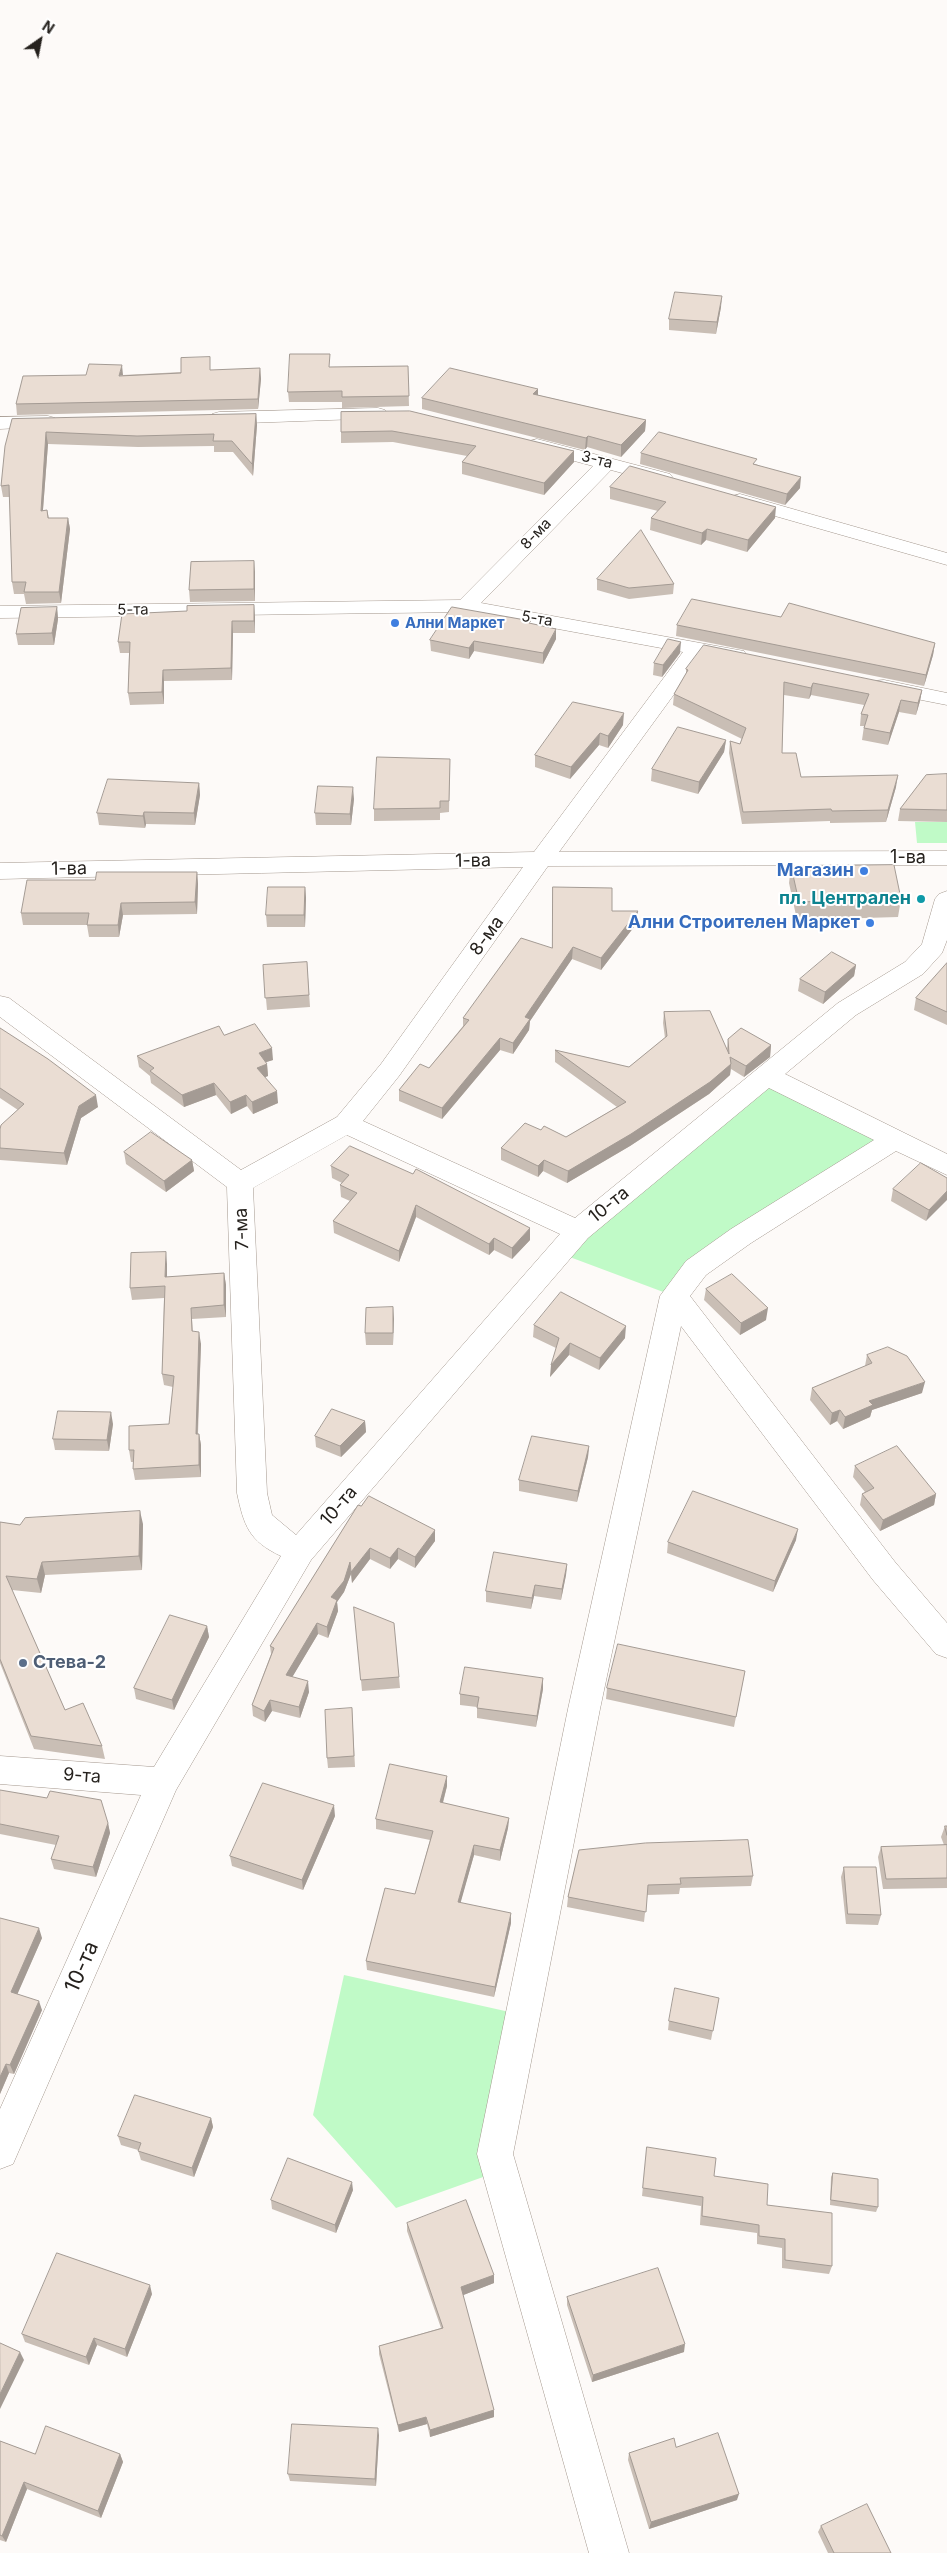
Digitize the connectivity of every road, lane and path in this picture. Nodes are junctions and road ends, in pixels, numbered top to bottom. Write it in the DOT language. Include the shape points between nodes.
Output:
graph roads {
  1 [pos="400,414"];
  2 [pos="200,419"];
  3 [pos="70,422"];
  4 [pos="0,423"];
  5 [pos="522,442"];
  6 [pos="607,463"];
  7 [pos="682,484"];
  8 [pos="720,495"];
  9 [pos="947,559"];
  10 [pos="466,606"];
  11 [pos="0,612"];
  12 [pos="697,648"];
  13 [pos="755,660"];
  14 [pos="861,681"];
  15 [pos="947,698"];
  16 [pos="947,858"];
  17 [pos="542,859"];
  18 [pos="0,871"];
  19 [pos="947,899"];
  20 [pos="0,1004"];
  21 [pos="767,1076"];
  22 [pos="346,1124"];
  23 [pos="894,1140"];
  24 [pos="947,1165"];
  25 [pos="240,1183"];
  26 [pos="578,1231"];
  27 [pos="674,1296"];
  28 [pos="300,1551"];
  29 [pos="947,1645"];
  30 [pos="0,1770"];
  31 [pos="163,1782"];
  32 [pos="0,2151"];
  33 [pos="609,2553"];
  1 -- 2 [label="street"];
  3 -- 4 [label="street"];
  5 -- 6 [label="street, 3-та"];
  6 -- 7 [label="street, 3-та"];
  6 -- 10 [label="street, 8-ма"];
  8 -- 9 [label="street"];
  10 -- 11 [label="street, 5-та"];
  10 -- 12 [label="street, 5-та"];
  12 -- 13 [label="street, 5-та"];
  12 -- 17 [label="street, 8-ма"];
  14 -- 15 [label="street"];
  16 -- 17 [label="street, 1-ва"];
  17 -- 18 [label="street, 1-ва"];
  17 -- 22 [label="street, 8-ма" via="390,1070"];
  19 -- 21 [label="street, 10-та" via="933,947 914,968 847,1009"];
  20 -- 25 [label="street, 7-ма"];
  21 -- 23 [label="street"];
  21 -- 26 [label="street, 10-та"];
  22 -- 25 [label="street, 8-ма"];
  22 -- 26 [label="street"];
  23 -- 24 [label="street"];
  23 -- 27 [label="street" via="741,1236 696,1268"];
  25 -- 28 [label="street, 7-ма" via="252,1493 258,1521 279,1541"];
  26 -- 28 [label="street, 10-та"];
  27 -- 29 [label="street" via="884,1571"];
  27 -- 33 [label="street" via="584,1709 496,2154"];
  28 -- 31 [label="street, 10-та"];
  30 -- 31 [label="street, 9-та"];
  31 -- 32 [label="street, 10-та"];
}
